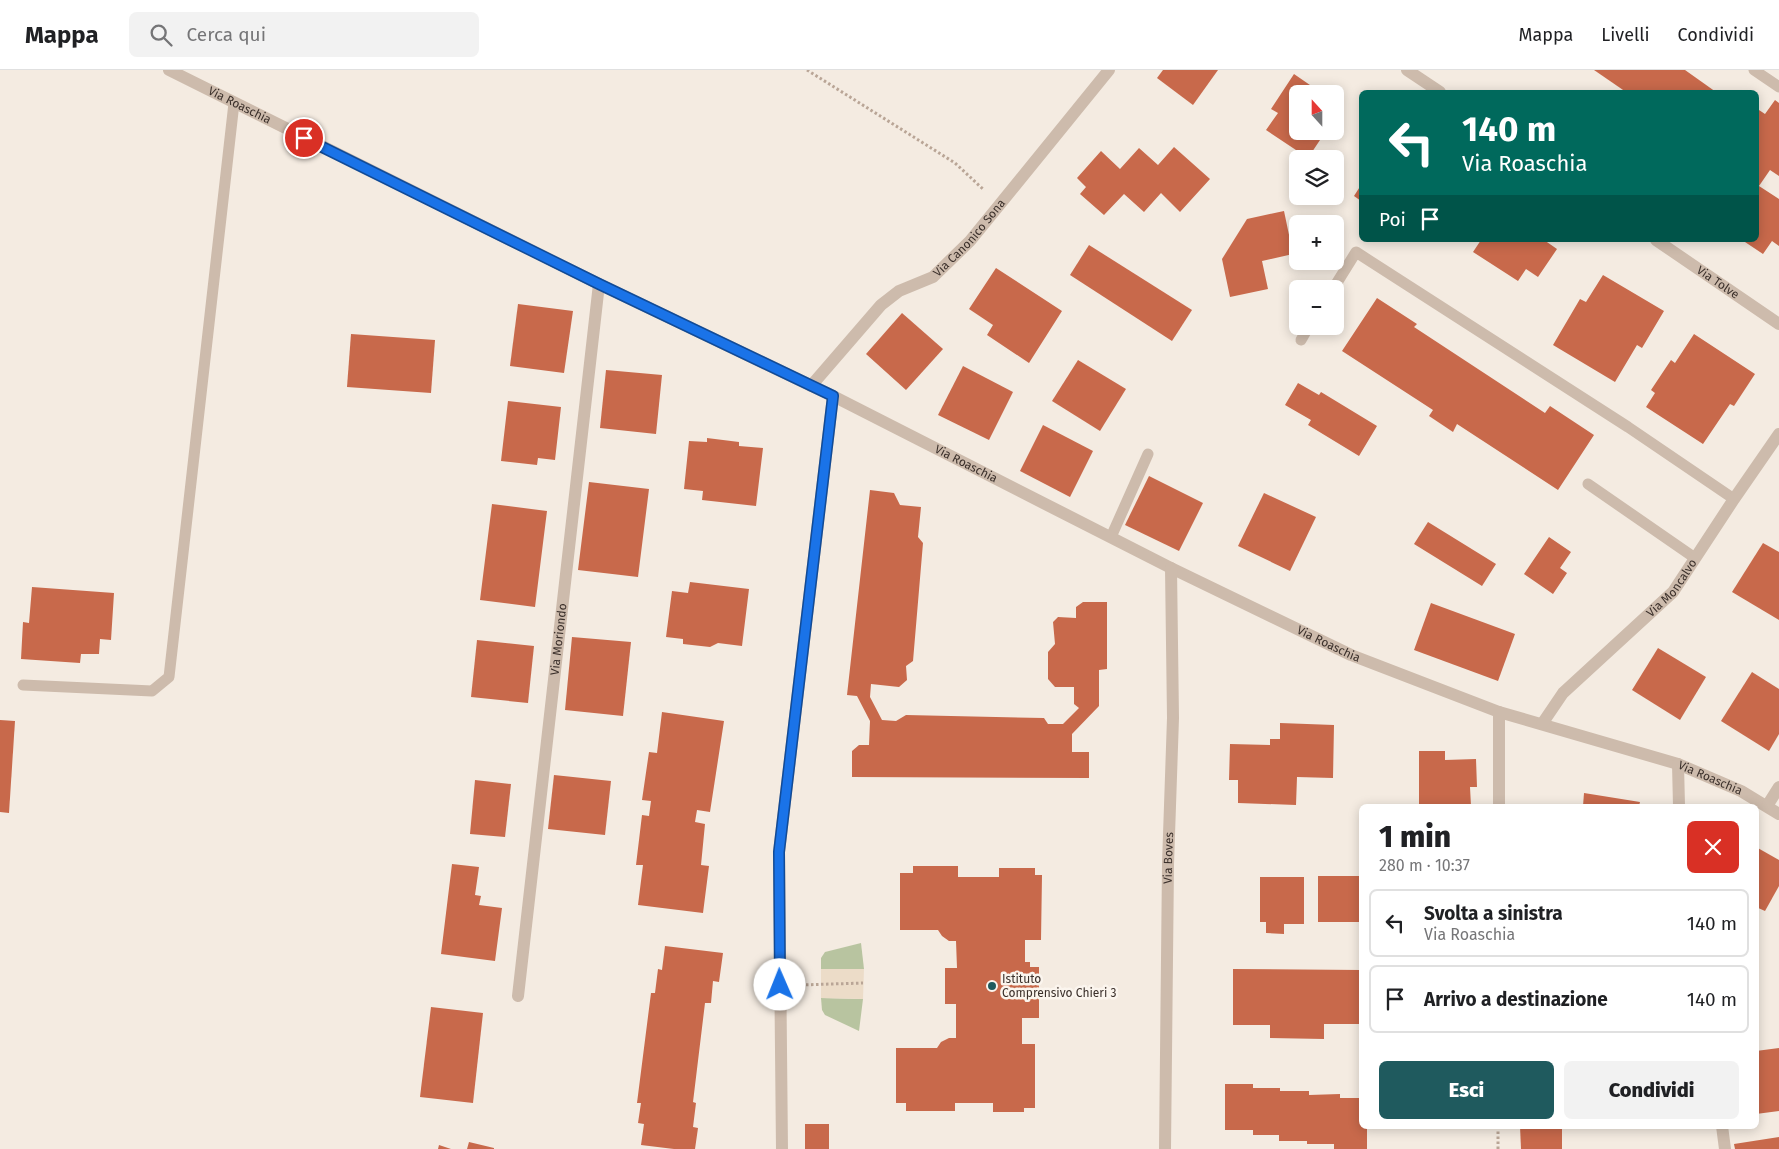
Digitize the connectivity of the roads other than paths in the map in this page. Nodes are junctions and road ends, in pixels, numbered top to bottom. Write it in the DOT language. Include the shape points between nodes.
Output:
graph roads {
  1 [pos="169,70"];
  2 [pos="1109,70"];
  3 [pos="1407,70"];
  4 [pos="1754,70"];
  5 [pos="1779,87"];
  6 [pos="1437,90"];
  7 [pos="234,103"];
  8 [pos="1659,242"];
  9 [pos="1339,280"];
  10 [pos="599,284"];
  11 [pos="1779,324"];
  12 [pos="1304,335"];
  13 [pos="1301,340"];
  14 [pos="811,386"];
  15 [pos="833,396"];
  16 [pos="1779,434"];
  17 [pos="1148,454"];
  18 [pos="1588,484"];
  19 [pos="1734,499"];
  20 [pos="1111,537"];
  21 [pos="1695,558"];
  22 [pos="1171,568"];
  23 [pos="23,685"];
  24 [pos="1499,712"];
  25 [pos="1542,724"];
  26 [pos="1678,764"];
  27 [pos="1779,787"];
  28 [pos="1499,804"];
  29 [pos="1679,804"];
  30 [pos="1767,806"];
  31 [pos="1779,814"];
  32 [pos="518,996"];
  33 [pos="1722,1129"];
  34 [pos="782,1149"];
  35 [pos="1164,1149"];
  36 [pos="1725,1149"];
  1 -- 7 [label="street, Via Roaschia"];
  2 -- 14 [label="street, Via Canonico Sona" via="970,241 933,277 899,291 882,305"];
  3 -- 6 [label="street"];
  4 -- 5 [label="lane"];
  7 -- 10 [label="street, Via Roaschia"];
  7 -- 23 [label="lane" via="169,677 152,691"];
  8 -- 11 [label="street, Via Tolve"];
  9 -- 19 [label="lane" via="1356,252"];
  10 -- 14 [label="street, Via Roaschia"];
  10 -- 32 [label="street, Via Moriondo"];
  12 -- 13 [label="lane"];
  14 -- 15 [label="street, Via Roaschia"];
  15 -- 20 [label="street, Via Roaschia"];
  15 -- 34 [label="street" via="779,852"];
  16 -- 19 [label="street, Via Moncalvo"];
  17 -- 20 [label="lane"];
  18 -- 21 [label="lane"];
  19 -- 21 [label="street, Via Moncalvo"];
  20 -- 22 [label="street, Via Roaschia"];
  21 -- 25 [label="street, Via Moncalvo" via="1672,592 1563,693"];
  22 -- 24 [label="street, Via Roaschia" via="1352,656"];
  22 -- 35 [label="street, Via Boves" via="1173,718"];
  24 -- 25 [label="street, Via Roaschia"];
  24 -- 28 [label="street"];
  25 -- 26 [label="street, Via Roaschia"];
  26 -- 29 [label="street"];
  26 -- 30 [label="street, Via Roaschia"];
  27 -- 30 [label="street"];
  30 -- 31 [label="street, Via Roaschia"];
  33 -- 36 [label="street"];
}
